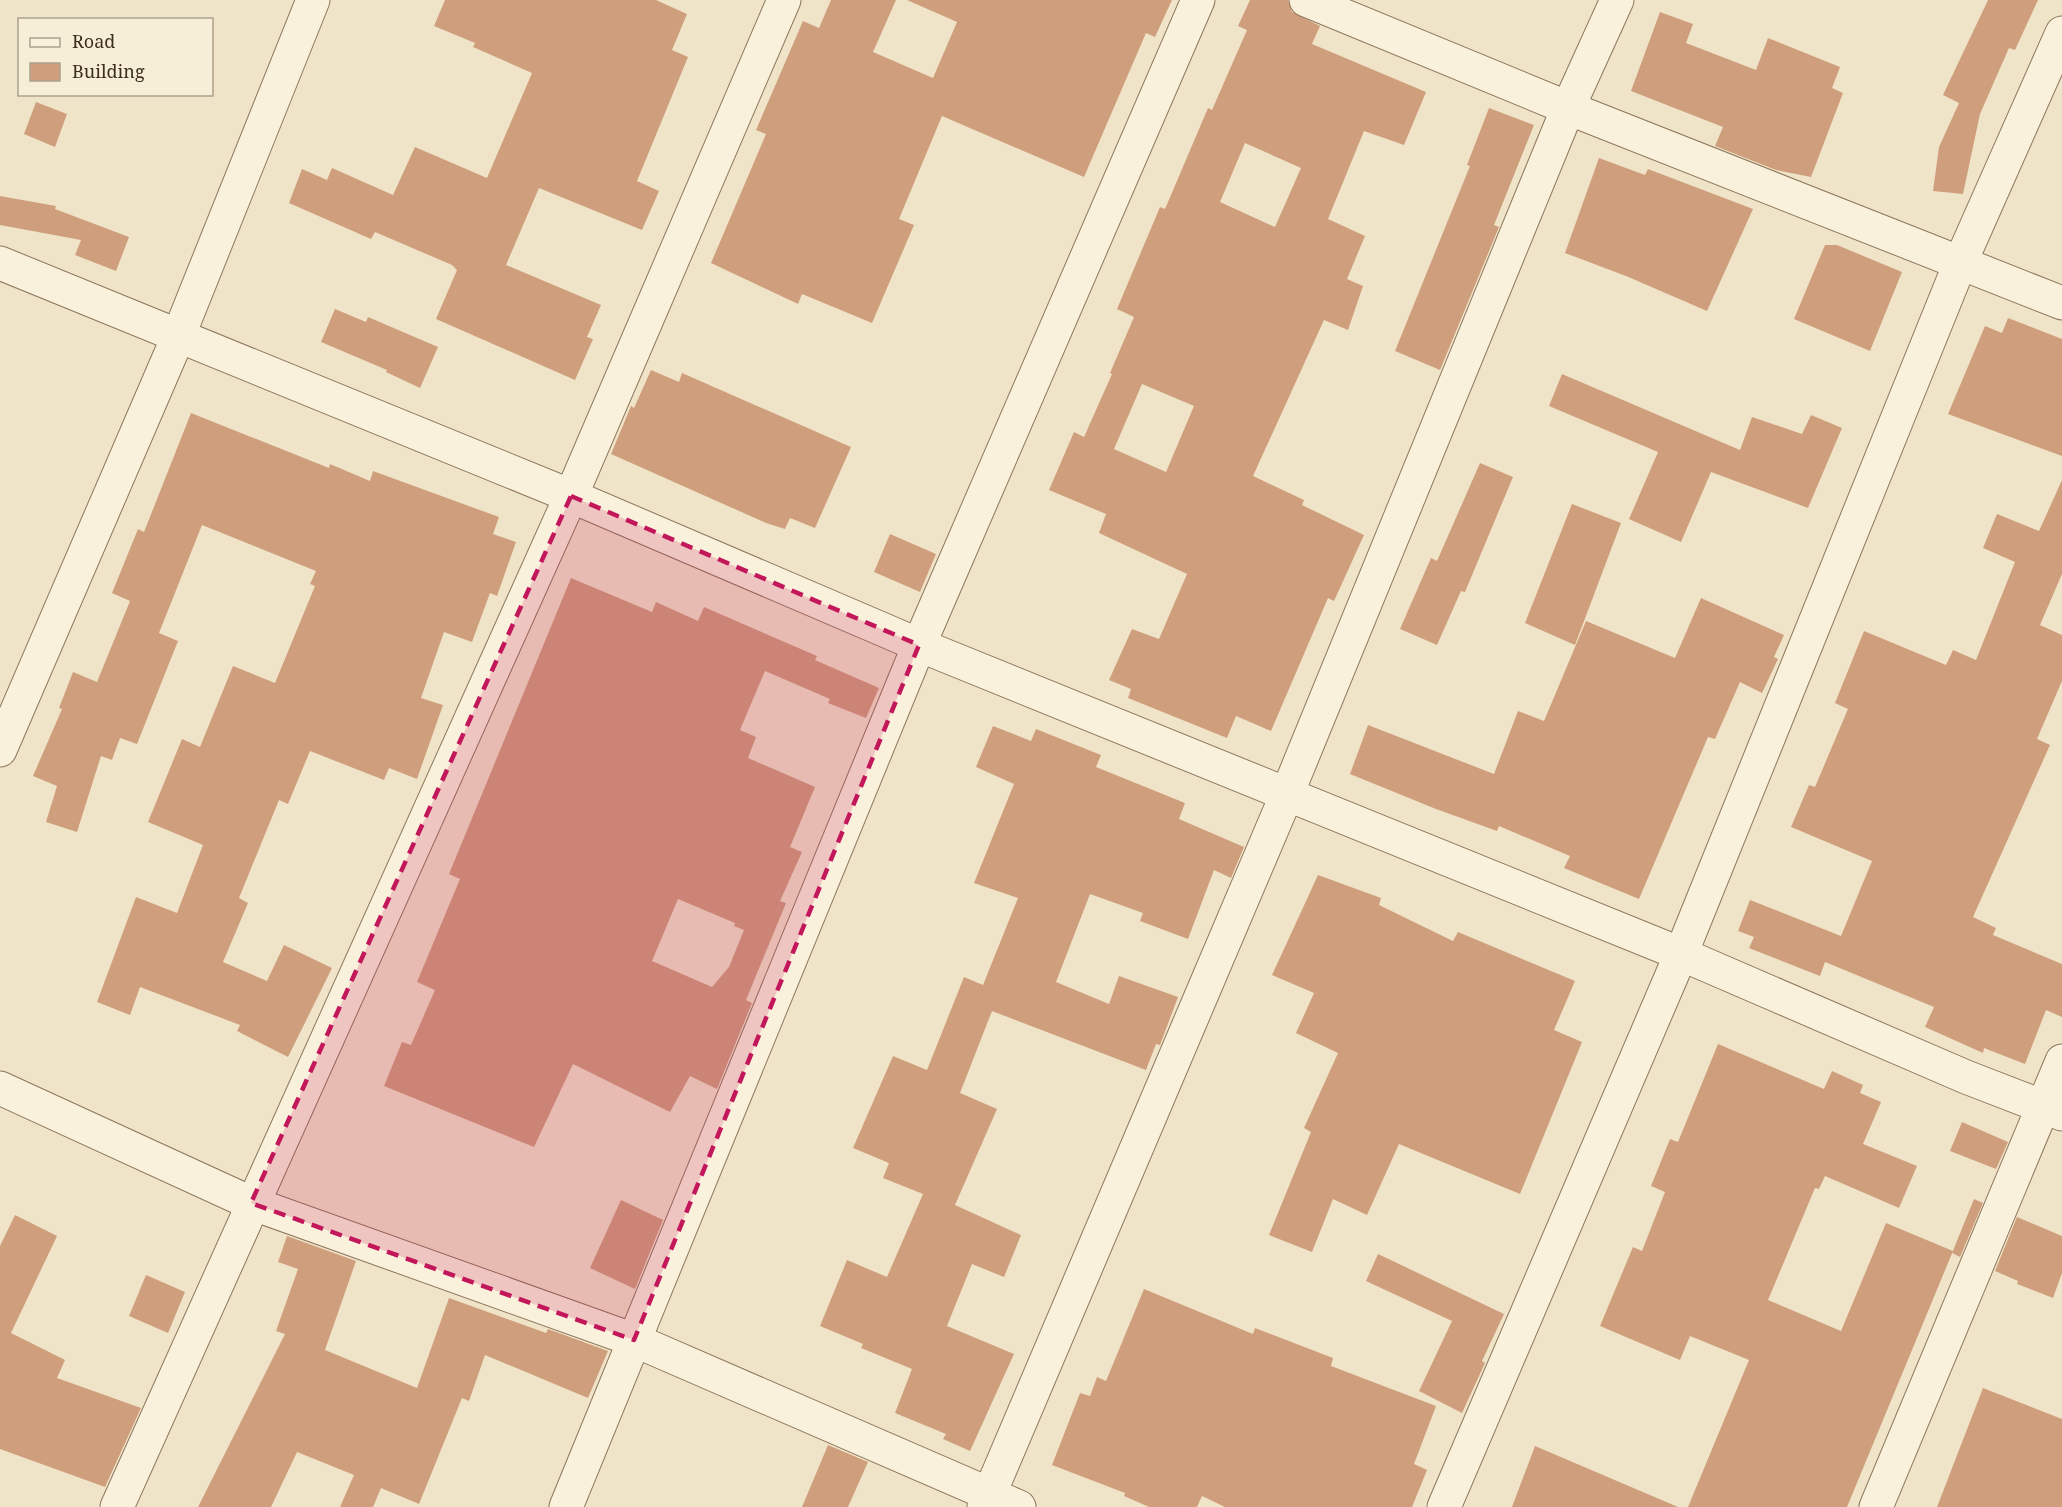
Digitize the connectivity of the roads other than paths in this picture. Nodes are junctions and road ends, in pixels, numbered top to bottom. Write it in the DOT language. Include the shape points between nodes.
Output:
graph roads {
  1 [pos="313,0"];
  2 [pos="784,0"];
  3 [pos="1198,0"];
  4 [pos="1306,0"];
  5 [pos="1617,0"];
  6 [pos="2062,33"];
  7 [pos="1568,108"];
  8 [pos="1961,261"];
  9 [pos="0,263"];
  10 [pos="2062,303"];
  11 [pos="178,338"];
  12 [pos="572,496"];
  13 [pos="919,645"];
  14 [pos="0,750"];
  15 [pos="1287,794"];
  16 [pos="1682,954"];
  17 [pos="2062,1061"];
  18 [pos="0,1089"];
  19 [pos="2053,1111"];
  20 [pos="251,1203"];
  21 [pos="634,1340"];
  22 [pos="987,1501"];
  23 [pos="117,1507"];
  24 [pos="566,1507"];
  25 [pos="1019,1507"];
  26 [pos="1444,1507"];
  27 [pos="1876,1507"];
  1 -- 11 [label="street"];
  2 -- 12 [label="street"];
  3 -- 13 [label="street"];
  4 -- 7 [label="street"];
  5 -- 7 [label="street"];
  6 -- 8 [label="street"];
  7 -- 8 [label="street"];
  7 -- 15 [label="street"];
  8 -- 10 [label="street"];
  8 -- 16 [label="street"];
  9 -- 11 [label="street"];
  11 -- 12 [label="street"];
  11 -- 14 [label="street"];
  12 -- 13 [label="street"];
  12 -- 20 [label="street"];
  13 -- 15 [label="street"];
  13 -- 21 [label="street"];
  15 -- 16 [label="street"];
  15 -- 22 [label="street"];
  16 -- 19 [label="street"];
  16 -- 26 [label="street"];
  17 -- 19 [label="street"];
  18 -- 20 [label="street"];
  19 -- 27 [label="street"];
  20 -- 21 [label="street"];
  20 -- 23 [label="street"];
  21 -- 22 [label="street"];
  21 -- 24 [label="street"];
  22 -- 25 [label="street"];
}
